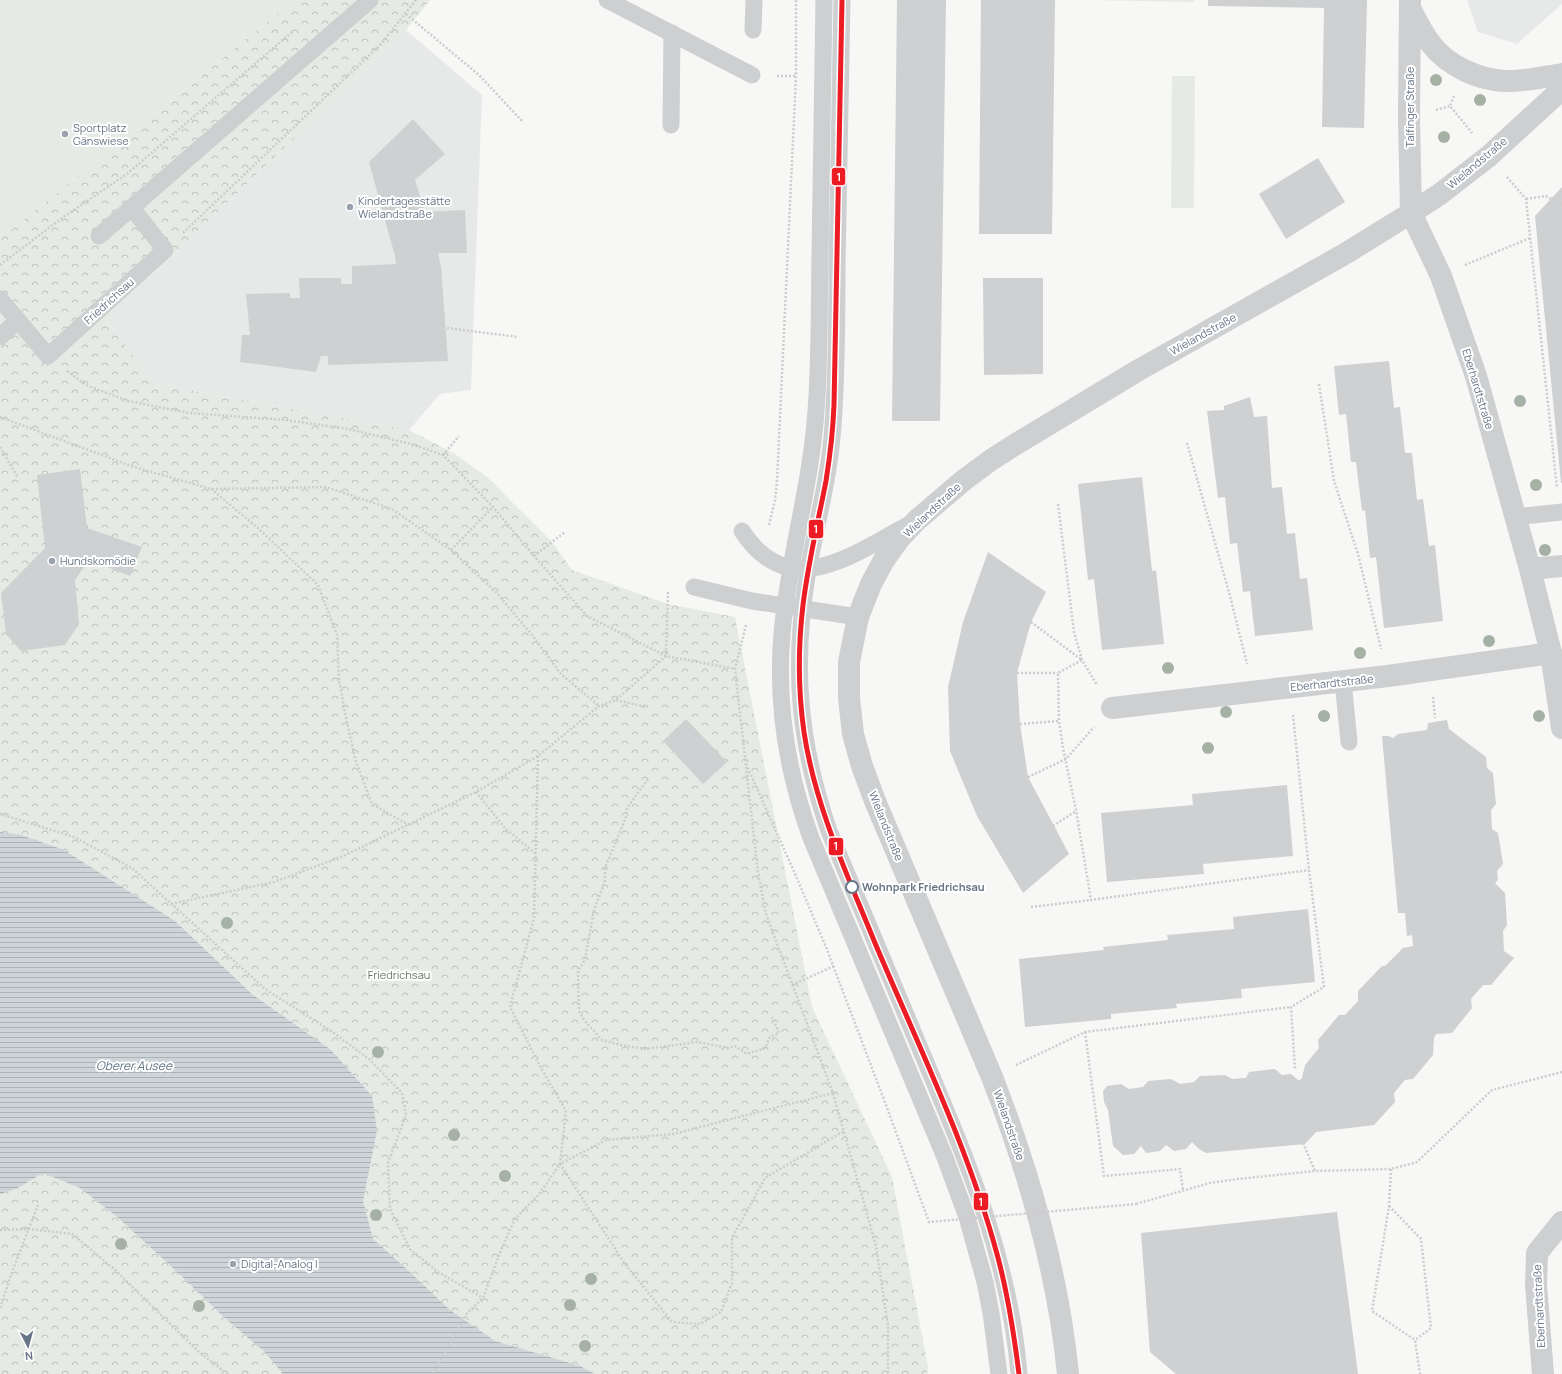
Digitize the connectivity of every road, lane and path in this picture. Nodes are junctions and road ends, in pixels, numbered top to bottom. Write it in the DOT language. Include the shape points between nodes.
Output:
graph roads {
  1 [pos="370,0"];
  2 [pos="416,0"];
  3 [pos="606,0"];
  4 [pos="754,0"];
  5 [pos="796,0"];
  6 [pos="824,0"];
  7 [pos="842,0"];
  8 [pos="1410,5"];
  9 [pos="406,14"];
  10 [pos="753,30"];
  11 [pos="293,31"];
  12 [pos="672,33"];
  13 [pos="1464,70"];
  14 [pos="1562,74"];
  15 [pos="752,75"];
  16 [pos="1562,89"];
  17 [pos="523,122"];
  18 [pos="671,124"];
  19 [pos="1489,156"];
  20 [pos="1526,199"];
  21 [pos="1562,204"];
  22 [pos="132,208"];
  23 [pos="1411,214"];
  24 [pos="99,236"];
  25 [pos="1530,238"];
  26 [pos="165,250"];
  27 [pos="0,265"];
  28 [pos="1441,276"];
  29 [pos="0,300"];
  30 [pos="18,320"];
  31 [pos="447,328"];
  32 [pos="0,336"];
  33 [pos="518,337"];
  34 [pos="48,356"];
  35 [pos="1319,384"];
  36 [pos="0,417"];
  37 [pos="459,436"];
  38 [pos="1187,443"];
  39 [pos="0,447"];
  40 [pos="443,455"];
  41 [pos="18,478"];
  42 [pos="211,489"];
  43 [pos="1058,504"];
  44 [pos="493,507"];
  45 [pos="1561,512"];
  46 [pos="1515,517"];
  47 [pos="917,520"];
  48 [pos="742,531"];
  49 [pos="565,532"];
  50 [pos="451,550"];
  51 [pos="534,556"];
  52 [pos="768,559"];
  53 [pos="1562,566"];
  54 [pos="809,569"];
  55 [pos="1530,569"];
  56 [pos="791,572"];
  57 [pos="694,587"];
  58 [pos="668,588"];
  59 [pos="806,589"];
  60 [pos="752,601"];
  61 [pos="785,606"];
  62 [pos="803,609"];
  63 [pos="834,614"];
  64 [pos="858,617"];
  65 [pos="1031,622"];
  66 [pos="1551,653"];
  67 [pos="666,656"];
  68 [pos="1082,660"];
  69 [pos="735,669"];
  70 [pos="1018,673"];
  71 [pos="1058,673"];
  72 [pos="1388,676"];
  73 [pos="1343,681"];
  74 [pos="1290,687"];
  75 [pos="1254,692"];
  76 [pos="616,700"];
  77 [pos="599,706"];
  78 [pos="646,707"];
  79 [pos="1112,708"];
  80 [pos="1059,721"];
  81 [pos="1020,724"];
  82 [pos="1562,728"];
  83 [pos="1348,742"];
  84 [pos="538,756"];
  85 [pos="1066,759"];
  86 [pos="745,762"];
  87 [pos="1028,777"];
  88 [pos="648,779"];
  89 [pos="476,792"];
  90 [pos="1076,810"];
  91 [pos="0,814"];
  92 [pos="409,826"];
  93 [pos="1053,826"];
  94 [pos="536,854"];
  95 [pos="1309,870"];
  96 [pos="1091,900"];
  97 [pos="170,904"];
  98 [pos="1031,908"];
  99 [pos="834,966"];
  100 [pos="792,984"];
  101 [pos="1291,1007"];
  102 [pos="772,1017"];
  103 [pos="1085,1032"];
  104 [pos="1295,1070"];
  105 [pos="1562,1072"];
  106 [pos="992,1077"];
  107 [pos="833,1093"];
  108 [pos="844,1131"];
  109 [pos="1303,1143"];
  110 [pos="560,1164"];
  111 [pos="1391,1169"];
  112 [pos="1315,1171"];
  113 [pos="1183,1190"];
  114 [pos="38,1205"];
  115 [pos="1389,1206"];
  116 [pos="1562,1222"];
  117 [pos="29,1229"];
  118 [pos="0,1230"];
  119 [pos="483,1298"];
  120 [pos="0,1308"];
  121 [pos="1415,1340"];
  122 [pos="227,1374"];
  123 [pos="434,1374"];
  124 [pos="888,1374"];
  125 [pos="999,1374"];
  126 [pos="1020,1374"];
  127 [pos="1068,1374"];
  128 [pos="1420,1374"];
  129 [pos="1543,1374"];
  1 -- 22 [label="lane"];
  2 -- 9 [label="path"];
  3 -- 12 [label="lane"];
  4 -- 10 [label="lane"];
  5 -- 52 [label="path" via="795,84 776,500"];
  6 -- 56 [label="lane" via="818,386 812,454"];
  7 -- 54 [label="lane" via="836,380 825,488"];
  8 -- 13 [label="street" via="1432,45 1446,60"];
  8 -- 23 [label="street, Talfinger Straße"];
  9 -- 17 [label="path" via="479,75"];
  9 -- 26 [label="path" via="381,44"];
  11 -- 27 [label="path" via="127,174 62,218"];
  12 -- 15 [label="lane"];
  12 -- 18 [label="lane"];
  13 -- 14 [label="street" via="1504,81"];
  13 -- 19 [label="path" via="1450,106"];
  16 -- 19 [label="street, Wielandstraße"];
  19 -- 20 [label="path"];
  19 -- 23 [label="street, Wielandstraße"];
  20 -- 21 [label="path" via="1546,196"];
  20 -- 25 [label="path"];
  22 -- 24 [label="lane"];
  22 -- 26 [label="lane"];
  23 -- 28 [label="street, Eberhardtstraße"];
  23 -- 47 [label="street, Wielandstraße" via="1158,359 1003,452 964,480"];
  25 -- 28 [label="path"];
  25 -- 45 [label="path"];
  26 -- 34 [label="lane, Friedrichsau"];
  28 -- 46 [label="street, Eberhardtstraße" via="1476,376"];
  29 -- 30 [label="lane"];
  30 -- 32 [label="lane"];
  30 -- 34 [label="lane"];
  31 -- 33 [label="path"];
  34 -- 40 [label="path" via="86,385 128,401 189,413 286,420 348,429 411,444"];
  35 -- 72 [label="path" via="1334,481 1358,554"];
  36 -- 42 [label="path" via="131,466"];
  37 -- 40 [label="path"];
  38 -- 75 [label="path"];
  39 -- 41 [label="path"];
  40 -- 44 [label="path"];
  42 -- 50 [label="path" via="326,488 392,509"];
  42 -- 92 [label="path" via="258,528 318,585 337,635 339,679 345,713 356,762 369,797 372,804"];
  43 -- 68 [label="path" via="1074,632"];
  44 -- 50 [label="path"];
  44 -- 51 [label="path"];
  45 -- 46 [label="lane"];
  46 -- 55 [label="street, Eberhardtstraße"];
  47 -- 54 [label="lane" via="849,557 825,567"];
  47 -- 64 [label="street, Wielandstraße" via="884,560"];
  48 -- 52 [label="lane" via="751,545"];
  49 -- 51 [label="path"];
  50 -- 77 [label="path" via="496,592 560,674"];
  51 -- 67 [label="path" via="587,616"];
  52 -- 56 [label="lane"];
  53 -- 55 [label="street"];
  54 -- 56 [label="lane"];
  54 -- 59 [label="lane"];
  55 -- 66 [label="street, Eberhardtstraße"];
  56 -- 59 [label="lane"];
  56 -- 61 [label="lane"];
  57 -- 60 [label="lane"];
  58 -- 67 [label="path"];
  59 -- 62 [label="lane"];
  59 -- 63 [label="lane"];
  60 -- 61 [label="lane"];
  60 -- 69 [label="path"];
  61 -- 62 [label="lane"];
  61 -- 125 [label="lane" via="781,656 782,702 786,741 796,790 811,838 944,1155 967,1217 985,1282"];
  62 -- 63 [label="lane"];
  62 -- 126 [label="lane" via="799,642 799,687 804,731 822,810 962,1148 986,1213 1011,1308"];
  63 -- 64 [label="lane"];
  64 -- 106 [label="street, Wielandstraße" via="849,662 849,698 862,766"];
  65 -- 68 [label="path"];
  66 -- 72 [label="street, Eberhardtstraße"];
  66 -- 82 [label="street, Eberhardtstraße"];
  67 -- 69 [label="path"];
  67 -- 76 [label="path"];
  68 -- 71 [label="path"];
  68 -- 79 [label="path"];
  69 -- 86 [label="path"];
  70 -- 71 [label="path"];
  71 -- 80 [label="path"];
  72 -- 73 [label="street, Eberhardtstraße"];
  73 -- 74 [label="street, Eberhardtstraße"];
  73 -- 83 [label="lane"];
  74 -- 75 [label="street, Eberhardtstraße"];
  74 -- 95 [label="path"];
  75 -- 79 [label="street, Eberhardtstraße"];
  76 -- 77 [label="path"];
  76 -- 78 [label="path"];
  77 -- 84 [label="path"];
  79 -- 85 [label="path"];
  80 -- 81 [label="path"];
  80 -- 85 [label="path"];
  84 -- 89 [label="path"];
  84 -- 94 [label="path"];
  85 -- 87 [label="path"];
  85 -- 90 [label="path"];
  86 -- 99 [label="path"];
  86 -- 100 [label="path" via="758,873 766,914"];
  88 -- 102 [label="path" via="627,808 626,817 605,868 605,882 594,910 585,960 578,971 579,1011 602,1040 621,1046 645,1049 698,1042 728,1048 735,1046 747,1054 765,1048 770,1037 779,1032"];
  89 -- 92 [label="path"];
  89 -- 94 [label="path" via="505,828"];
  90 -- 93 [label="path"];
  90 -- 96 [label="path"];
  91 -- 97 [label="path" via="74,836 132,868"];
  92 -- 97 [label="path" via="341,857 274,882"];
  94 -- 110 [label="path" via="534,918 510,1007 566,1111"];
  95 -- 96 [label="path"];
  95 -- 101 [label="path" via="1324,987"];
  96 -- 98 [label="path"];
  97 -- 119 [label="path" via="265,988 369,1059 402,1093 406,1115 388,1163 390,1209 410,1249 438,1272"];
  99 -- 100 [label="path"];
  99 -- 113 [label="path, bridge" via="929,1222 1136,1204"];
  100 -- 107 [label="path"];
  101 -- 103 [label="path"];
  101 -- 104 [label="path"];
  103 -- 106 [label="path"];
  103 -- 113 [label="path" via="1104,1176 1180,1169"];
  105 -- 111 [label="path" via="1492,1090 1417,1162"];
  106 -- 127 [label="street, Wielandstraße" via="1022,1159 1041,1227 1063,1328"];
  107 -- 108 [label="path"];
  107 -- 110 [label="path" via="674,1134 606,1140"];
  108 -- 110 [label="path" via="765,1178 732,1238 732,1283 721,1312 700,1324 672,1322 625,1264"];
  108 -- 124 [label="path" via="876,1246 888,1326"];
  109 -- 112 [label="path"];
  110 -- 119 [label="path" via="540,1194 516,1219"];
  111 -- 112 [label="path"];
  111 -- 115 [label="path"];
  112 -- 113 [label="path" via="1210,1183"];
  114 -- 117 [label="path"];
  115 -- 121 [label="path" via="1421,1239 1431,1328"];
  115 -- 121 [label="path" via="1372,1311"];
  116 -- 129 [label="street, Eberhardtstraße" via="1537,1253 1536,1285"];
  117 -- 118 [label="path"];
  117 -- 120 [label="path"];
  117 -- 122 [label="path" via="72,1234 114,1268 198,1351"];
  119 -- 123 [label="path" via="467,1313"];
  121 -- 128 [label="path"];
}
